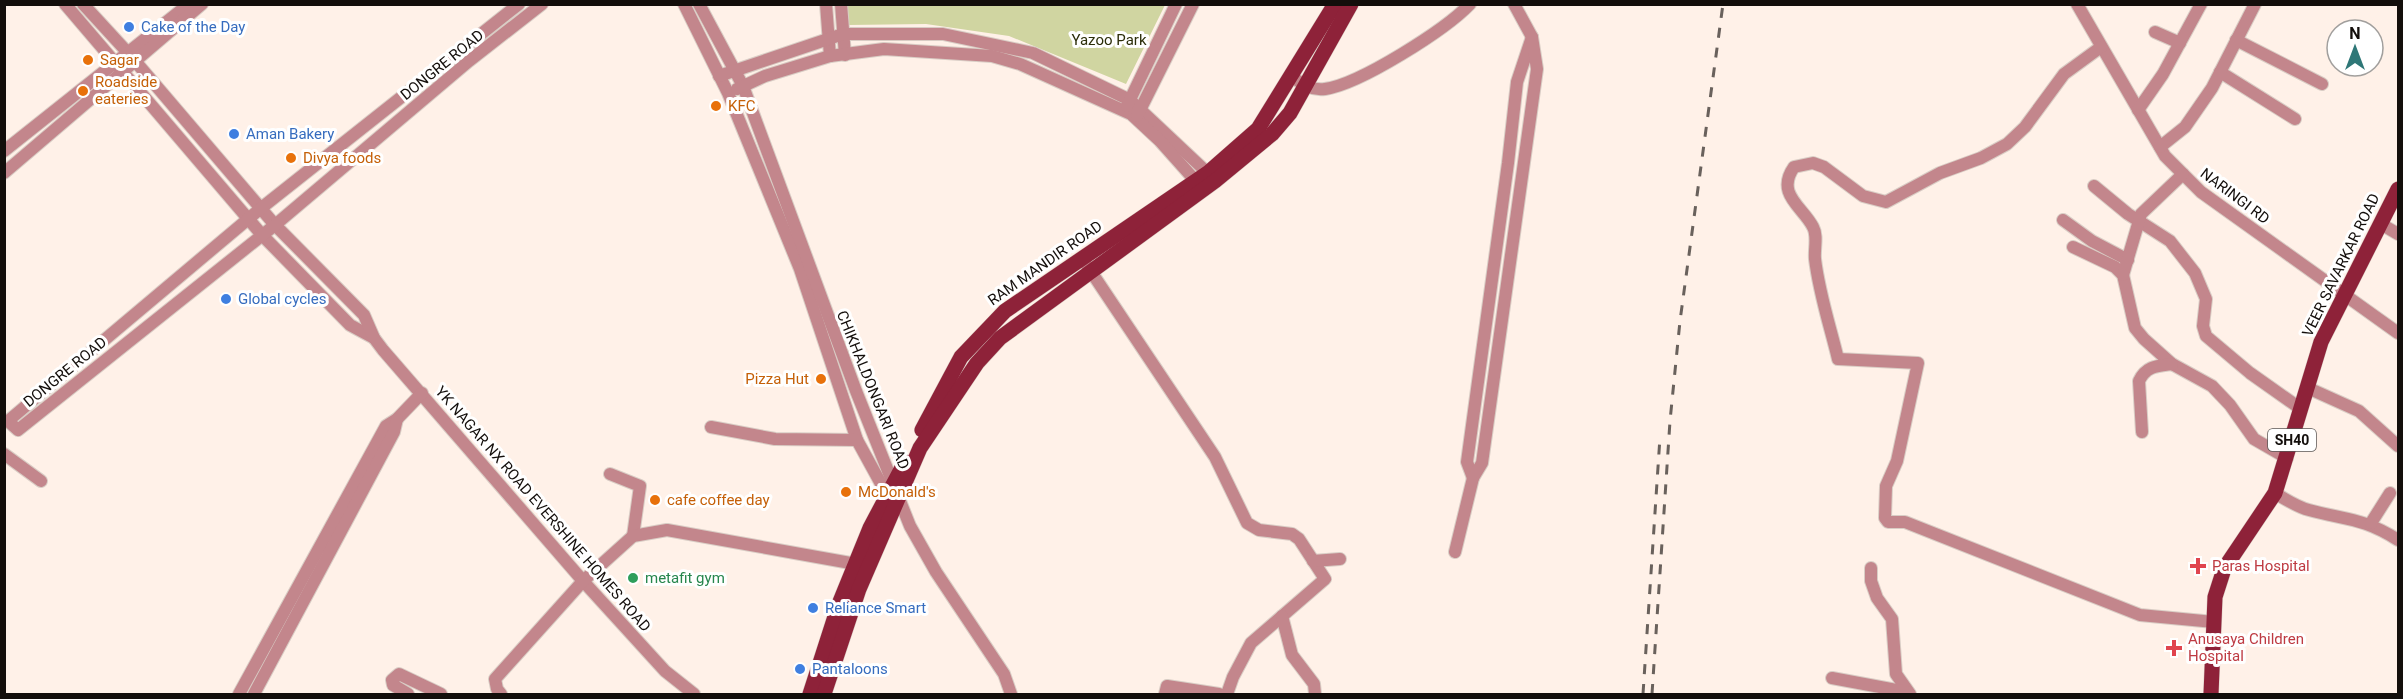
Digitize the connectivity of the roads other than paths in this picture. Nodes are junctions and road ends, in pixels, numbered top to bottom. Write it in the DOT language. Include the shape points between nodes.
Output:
graph roads {
  1 [pos="64,4"];
  2 [pos="83,4"];
  3 [pos="189,4"];
  4 [pos="202,4"];
  5 [pos="519,4"];
  6 [pos="542,4"];
  7 [pos="684,4"];
  8 [pos="699,4"];
  9 [pos="826,4"];
  10 [pos="841,4"];
  11 [pos="1176,4"];
  12 [pos="1193,4"];
  13 [pos="1335,4"];
  14 [pos="1351,4"];
  15 [pos="1470,4"];
  16 [pos="1514,4"];
  17 [pos="2077,4"];
  18 [pos="2201,4"];
  19 [pos="2255,4"];
  20 [pos="2155,32"];
  21 [pos="843,34"];
  22 [pos="1326,34"];
  23 [pos="828,37"];
  24 [pos="1532,37"];
  25 [pos="2236,40"];
  26 [pos="2180,43"];
  27 [pos="2101,47"];
  28 [pos="845,55"];
  29 [pos="830,56"];
  30 [pos="133,58"];
  31 [pos="120,68"];
  32 [pos="735,69"];
  33 [pos="2220,72"];
  34 [pos="719,76"];
  35 [pos="1291,76"];
  36 [pos="2322,84"];
  37 [pos="743,86"];
  38 [pos="1305,87"];
  39 [pos="728,93"];
  40 [pos="1127,105"];
  41 [pos="2138,110"];
  42 [pos="1138,114"];
  43 [pos="2295,119"];
  44 [pos="2160,147"];
  45 [pos="5,150"];
  46 [pos="4,173"];
  47 [pos="2183,174"];
  48 [pos="1206,181"];
  49 [pos="2094,186"];
  50 [pos="2398,189"];
  51 [pos="260,209"];
  52 [pos="248,219"];
  53 [pos="2063,220"];
  54 [pos="2139,221"];
  55 [pos="2381,224"];
  56 [pos="275,225"];
  57 [pos="2398,234"];
  58 [pos="261,235"];
  59 [pos="2073,247"];
  60 [pos="2128,260"];
  61 [pos="1086,265"];
  62 [pos="2123,275"];
  63 [pos="1491,292"];
  64 [pos="1506,293"];
  65 [pos="2345,295"];
  66 [pos="2398,333"];
  67 [pos="374,338"];
  68 [pos="2172,364"];
  69 [pos="2308,388"];
  70 [pos="422,393"];
  71 [pos="2301,409"];
  72 [pos="711,427"];
  73 [pos="2142,432"];
  74 [pos="857,440"];
  75 [pos="2398,446"];
  76 [pos="4,454"];
  77 [pos="2287,458"];
  78 [pos="610,474"];
  79 [pos="1473,478"];
  80 [pos="41,480"];
  81 [pos="2275,493"];
  82 [pos="2390,493"];
  83 [pos="894,495"];
  84 [pos="2371,523"];
  85 [pos="633,536"];
  86 [pos="2398,540"];
  87 [pos="1455,552"];
  88 [pos="1340,559"];
  89 [pos="1313,561"];
  90 [pos="856,564"];
  91 [pos="1871,568"];
  92 [pos="583,581"];
  93 [pos="1282,616"];
  94 [pos="2214,622"];
  95 [pos="282,626"];
  96 [pos="1832,678"];
  97 [pos="422,690"];
  98 [pos="1908,693"];
  99 [pos="239,694"];
  100 [pos="254,694"];
  101 [pos="408,694"];
  102 [pos="441,694"];
  103 [pos="501,694"];
  104 [pos="694,694"];
  105 [pos="810,694"];
  106 [pos="824,694"];
  107 [pos="1011,694"];
  108 [pos="1165,694"];
  109 [pos="1219,694"];
  110 [pos="1227,694"];
  111 [pos="1315,694"];
  112 [pos="2211,694"];
  1 -- 31 [label="street, YK NAGAR NX ROAD EVERSHINE HOMES ROAD"];
  2 -- 30 [label="street, YK NAGAR NX ROAD EVERSHINE HOMES ROAD"];
  3 -- 30 [label="street"];
  4 -- 30 [label="street"];
  5 -- 51 [label="street, DONGRE ROAD"];
  6 -- 56 [label="street, DONGRE ROAD"];
  7 -- 34 [label="street, CHIKHALDONGARI ROAD"];
  8 -- 32 [label="street, CHIKHALDONGARI ROAD"];
  9 -- 23 [label="street"];
  10 -- 21 [label="street"];
  11 -- 40 [label="street"];
  12 -- 42 [label="street"];
  13 -- 22 [label="main road"];
  14 -- 22 [label="main road"];
  15 -- 38 [label="street" via="1369,72 1323,89"];
  16 -- 24 [label="street"];
  17 -- 27 [label="street, NARINGI RD"];
  18 -- 26 [label="street"];
  19 -- 25 [label="street"];
  20 -- 26 [label="street"];
  21 -- 23 [label="street"];
  21 -- 28 [label="street"];
  21 -- 40 [label="street" via="944,34 1033,53"];
  22 -- 35 [label="main road"];
  22 -- 38 [label="main road"];
  23 -- 29 [label="street"];
  23 -- 32 [label="street"];
  24 -- 63 [label="street" via="1517,82"];
  24 -- 64 [label="street" via="1537,69"];
  25 -- 33 [label="street"];
  25 -- 36 [label="street"];
  26 -- 41 [label="street"];
  27 -- 41 [label="street, NARINGI RD"];
  27 -- 94 [label="street" via="2064,74 2025,127 2007,144 1886,202 1863,196 1813,163 1794,167 1789,174 1789,187 1793,202 1815,229 1815,258 1838,358 1918,363 1897,461 1886,486 1888,522 1905,522 2140,615"];
  28 -- 29 [label="street"];
  28 -- 40 [label="street" via="884,49 992,56"];
  29 -- 37 [label="street"];
  30 -- 31 [label="street"];
  30 -- 51 [label="street, YK NAGAR NX ROAD EVERSHINE HOMES ROAD"];
  31 -- 45 [label="street"];
  31 -- 46 [label="street"];
  31 -- 52 [label="street, YK NAGAR NX ROAD EVERSHINE HOMES ROAD"];
  32 -- 34 [label="street"];
  32 -- 37 [label="street, CHIKHALDONGARI ROAD"];
  33 -- 43 [label="street"];
  33 -- 44 [label="street" via="2185,127"];
  34 -- 39 [label="street, CHIKHALDONGARI ROAD"];
  35 -- 38 [label="street"];
  35 -- 48 [label="main road" via="1258,129"];
  37 -- 39 [label="street"];
  37 -- 83 [label="street, CHIKHALDONGARI ROAD"];
  38 -- 48 [label="main road" via="1272,134"];
  39 -- 74 [label="street, CHIKHALDONGARI ROAD" via="800,269"];
  40 -- 42 [label="street"];
  41 -- 44 [label="street, NARINGI RD"];
  42 -- 48 [label="street"];
  44 -- 47 [label="street, NARINGI RD"];
  47 -- 54 [label="street" via="2141,214"];
  47 -- 65 [label="street, NARINGI RD" via="2201,192"];
  48 -- 61 [label="main road"];
  49 -- 54 [label="street"];
  50 -- 55 [label="main road, VEER SAVARKAR ROAD / SH40"];
  51 -- 52 [label="street, DONGRE ROAD"];
  51 -- 56 [label="street, YK NAGAR NX ROAD EVERSHINE HOMES ROAD"];
  52 -- 58 [label="street, YK NAGAR NX ROAD EVERSHINE HOMES ROAD"];
  52 -- 58 [label="street, DONGRE ROAD" via="8,421 18,430"];
  53 -- 60 [label="street" via="2092,242"];
  54 -- 60 [label="street"];
  54 -- 71 [label="street" via="2170,241 2195,273 2206,299 2206,336"];
  55 -- 57 [label="street"];
  55 -- 65 [label="main road, VEER SAVARKAR ROAD / SH40"];
  56 -- 58 [label="street, DONGRE ROAD"];
  56 -- 67 [label="street, YK NAGAR NX ROAD EVERSHINE HOMES ROAD" via="364,315"];
  58 -- 67 [label="street, YK NAGAR NX ROAD EVERSHINE HOMES ROAD" via="350,325"];
  59 -- 62 [label="street" via="2115,267"];
  60 -- 62 [label="street"];
  61 -- 83 [label="main road" via="1000,338 977,363 920,448"];
  61 -- 89 [label="street" via="1215,457 1247,523 1258,530 1292,534"];
  62 -- 68 [label="street" via="2134,328"];
  63 -- 64 [label="street"];
  63 -- 79 [label="street" via="1467,462"];
  64 -- 79 [label="street" via="1482,463"];
  65 -- 66 [label="street, NARINGI RD"];
  65 -- 69 [label="main road, VEER SAVARKAR ROAD / SH40" via="2321,342"];
  67 -- 70 [label="street, YK NAGAR NX ROAD EVERSHINE HOMES ROAD"];
  68 -- 73 [label="street" via="2148,368 2139,381"];
  68 -- 77 [label="street" via="2212,386 2254,439"];
  69 -- 71 [label="main road, VEER SAVARKAR ROAD / SH40"];
  69 -- 75 [label="street" via="2359,411"];
  70 -- 92 [label="street, YK NAGAR NX ROAD EVERSHINE HOMES ROAD"];
  70 -- 95 [label="street" via="386,426"];
  71 -- 77 [label="main road, VEER SAVARKAR ROAD / SH40"];
  72 -- 74 [label="street" via="775,439"];
  74 -- 83 [label="street, CHIKHALDONGARI ROAD"];
  76 -- 80 [label="street"];
  77 -- 81 [label="main road, VEER SAVARKAR ROAD / SH40"];
  78 -- 85 [label="street" via="640,486"];
  79 -- 87 [label="street"];
  81 -- 84 [label="street" via="2309,510"];
  81 -- 94 [label="main road, VEER SAVARKAR ROAD / SH40" via="2224,569 2215,597"];
  82 -- 84 [label="street"];
  83 -- 90 [label="main road"];
  83 -- 106 [label="main road"];
  83 -- 107 [label="street, CHIKHALDONGARI ROAD" via="936,572 1005,674"];
  84 -- 86 [label="street"];
  85 -- 90 [label="street" via="667,530"];
  85 -- 92 [label="street"];
  88 -- 89 [label="street"];
  89 -- 93 [label="street" via="1325,579"];
  90 -- 105 [label="main road"];
  91 -- 98 [label="street" via="1877,598 1892,619 1896,674"];
  92 -- 103 [label="street" via="495,679 496,690"];
  92 -- 104 [label="street, YK NAGAR NX ROAD EVERSHINE HOMES ROAD" via="665,671"];
  93 -- 110 [label="street" via="1251,643"];
  93 -- 111 [label="street" via="1292,655 1314,684"];
  94 -- 112 [label="main road, VEER SAVARKAR ROAD / SH40"];
  95 -- 99 [label="street"];
  95 -- 100 [label="street"];
  96 -- 98 [label="street"];
  97 -- 101 [label="street" via="401,674 394,677 393,685"];
  97 -- 102 [label="street"];
  108 -- 109 [label="street" via="1167,686"];
}
